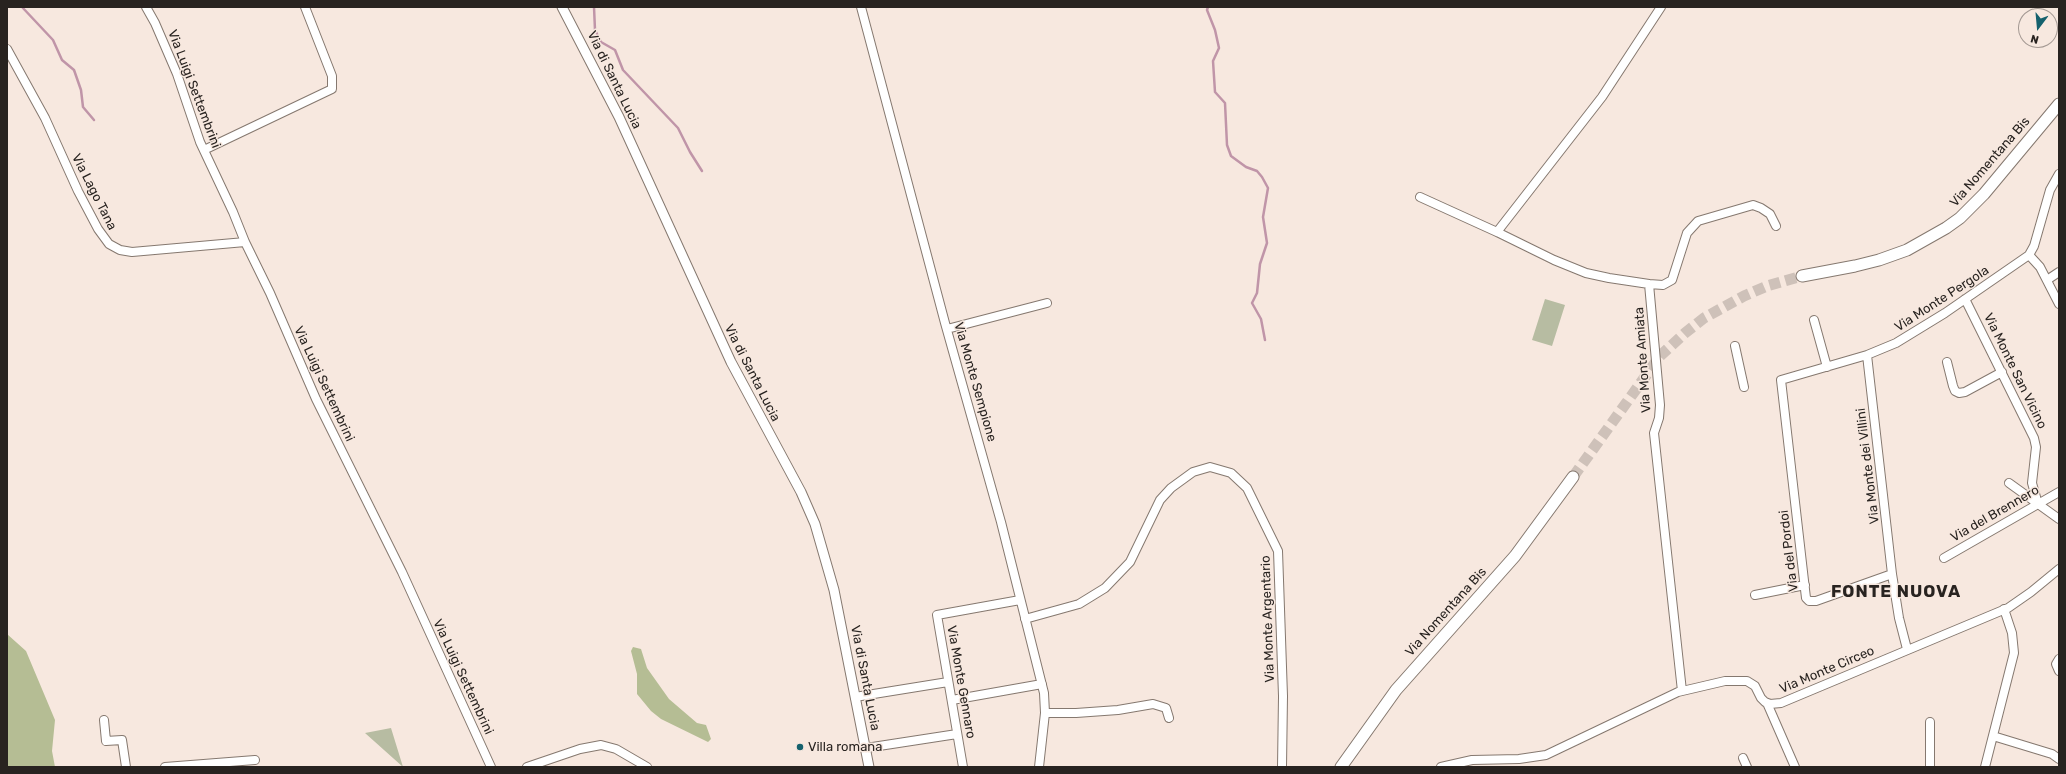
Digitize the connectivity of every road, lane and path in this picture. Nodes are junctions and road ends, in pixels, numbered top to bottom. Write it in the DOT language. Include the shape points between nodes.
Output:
graph roads {
  1 [pos="146,7"];
  2 [pos="305,7"];
  3 [pos="562,7"];
  4 [pos="861,7"];
  5 [pos="1661,7"];
  6 [pos="7,49"];
  7 [pos="2059,104"];
  8 [pos="204,150"];
  9 [pos="2059,174"];
  10 [pos="1420,197"];
  11 [pos="1776,226"];
  12 [pos="1497,232"];
  13 [pos="245,242"];
  14 [pos="2029,255"];
  15 [pos="2059,272"];
  16 [pos="1802,276"];
  17 [pos="2047,280"];
  18 [pos="1649,284"];
  19 [pos="1965,299"];
  20 [pos="1047,302"];
  21 [pos="2059,304"];
  22 [pos="1814,320"];
  23 [pos="947,329"];
  24 [pos="1735,346"];
  25 [pos="1867,355"];
  26 [pos="1947,362"];
  27 [pos="1827,367"];
  28 [pos="2002,372"];
  29 [pos="1781,380"];
  30 [pos="1744,387"];
  31 [pos="1573,477"];
  32 [pos="2009,483"];
  33 [pos="2059,492"];
  34 [pos="2038,504"];
  35 [pos="2059,519"];
  36 [pos="1944,558"];
  37 [pos="2059,568"];
  38 [pos="1892,574"];
  39 [pos="1804,585"];
  40 [pos="1755,595"];
  41 [pos="1020,600"];
  42 [pos="2004,609"];
  43 [pos="1025,619"];
  44 [pos="1907,649"];
  45 [pos="2059,659"];
  46 [pos="2058,670"];
  47 [pos="948,682"];
  48 [pos="1042,684"];
  49 [pos="1682,691"];
  50 [pos="856,698"];
  51 [pos="952,700"];
  52 [pos="1767,703"];
  53 [pos="1045,713"];
  54 [pos="1169,718"];
  55 [pos="104,720"];
  56 [pos="1930,722"];
  57 [pos="957,734"];
  58 [pos="1993,736"];
  59 [pos="866,748"];
  60 [pos="1744,758"];
  61 [pos="2059,759"];
  62 [pos="255,760"];
  63 [pos="218,765"];
  64 [pos="126,767"];
  65 [pos="164,767"];
  66 [pos="491,767"];
  67 [pos="527,767"];
  68 [pos="647,767"];
  69 [pos="869,767"];
  70 [pos="963,767"];
  71 [pos="1039,767"];
  72 [pos="1282,767"];
  73 [pos="1341,767"];
  74 [pos="1441,767"];
  75 [pos="1748,767"];
  76 [pos="1795,767"];
  77 [pos="1930,767"];
  78 [pos="1985,767"];
  1 -- 8 [label="street, Via Luigi Settembrini" via="177,74"];
  2 -- 8 [label="street" via="332,76 332,89"];
  3 -- 50 [label="street, Via di Santa Lucia" via="619,117 731,362 812,516 833,584"];
  4 -- 23 [label="street, Via Monte Sempione"];
  5 -- 12 [label="street" via="1602,97"];
  6 -- 13 [label="street, Via Lago Tana" via="45,118 78,191 109,244 120,250 132,252"];
  7 -- 16 [label="main road, Via Nomentana Bis" via="1984,194 1953,224 1891,256"];
  8 -- 13 [label="street, Via Luigi Settembrini"];
  9 -- 14 [label="street" via="2050,190"];
  10 -- 12 [label="street"];
  11 -- 18 [label="street" via="1770,214 1753,205 1698,221 1687,233 1672,280 1663,285"];
  12 -- 18 [label="street" via="1554,260 1592,274"];
  13 -- 66 [label="street, Via Luigi Settembrini" via="316,399 402,572"];
  14 -- 17 [label="street"];
  14 -- 19 [label="street, Via Monte Pergola"];
  15 -- 17 [label="street"];
  17 -- 21 [label="street"];
  18 -- 49 [label="street, Via Monte Amiata" via="1660,405 1654,433"];
  19 -- 25 [label="street, Via Monte Pergola" via="1900,340"];
  19 -- 28 [label="street, Via Monte San Vicino"];
  20 -- 23 [label="street"];
  22 -- 27 [label="street"];
  23 -- 41 [label="street, Via Monte Sempione" via="981,447"];
  24 -- 30 [label="street"];
  25 -- 27 [label="street, Via Monte Pergola"];
  25 -- 38 [label="street, Via Monte dei Villini"];
  26 -- 28 [label="street" via="1953,388 1959,393"];
  27 -- 29 [label="street, Via Monte Pergola"];
  28 -- 34 [label="street, Via Monte San Vicino" via="2035,441 2032,482"];
  29 -- 39 [label="street, Via del Pordoi"];
  31 -- 73 [label="main road, Via Nomentana Bis" via="1515,556 1396,690"];
  32 -- 34 [label="street"];
  33 -- 34 [label="street, Via del Brennero"];
  34 -- 35 [label="street"];
  34 -- 36 [label="street, Via del Brennero"];
  37 -- 42 [label="street, Via Monte Circeo" via="2031,592"];
  38 -- 39 [label="street, Via del Pordoi" via="1814,602 1806,598"];
  38 -- 44 [label="street"];
  39 -- 40 [label="street"];
  41 -- 43 [label="street, Via Monte Sempione"];
  41 -- 47 [label="street, Via Monte Gennaro" via="937,615"];
  42 -- 44 [label="street, Via Monte Circeo"];
  42 -- 58 [label="street" via="2014,649"];
  43 -- 48 [label="street, Via Monte Sempione"];
  43 -- 72 [label="street, Via Monte Argentario" via="1076,606 1099,593 1130,562 1156,506 1172,488 1200,468 1215,467 1229,471 1247,488 1278,551 1283,696"];
  44 -- 52 [label="street, Via Monte Circeo" via="1784,702"];
  45 -- 46 [label="street" via="2056,664"];
  47 -- 50 [label="street"];
  47 -- 51 [label="street, Via Monte Gennaro"];
  48 -- 51 [label="street"];
  48 -- 53 [label="street, Via Monte Sempione"];
  49 -- 52 [label="street, Via Monte Circeo" via="1742,679 1754,684 1761,698"];
  49 -- 74 [label="street, Via Monte Circeo" via="1546,754 1519,759 1472,760"];
  50 -- 59 [label="street, Via di Santa Lucia"];
  51 -- 57 [label="street, Via Monte Gennaro"];
  52 -- 76 [label="street"];
  53 -- 54 [label="street" via="1118,710 1153,704 1166,708"];
  53 -- 71 [label="street, Via Monte Sempione"];
  55 -- 64 [label="street" via="106,741 122,740"];
  56 -- 77 [label="street"];
  57 -- 59 [label="street"];
  57 -- 70 [label="street, Via Monte Gennaro"];
  58 -- 61 [label="street" via="2052,754"];
  58 -- 78 [label="street"];
  59 -- 69 [label="street, Via di Santa Lucia"];
  60 -- 75 [label="street"];
  62 -- 63 [label="street"];
  63 -- 65 [label="street"];
  67 -- 68 [label="street" via="580,749 601,745 620,751"];
}
